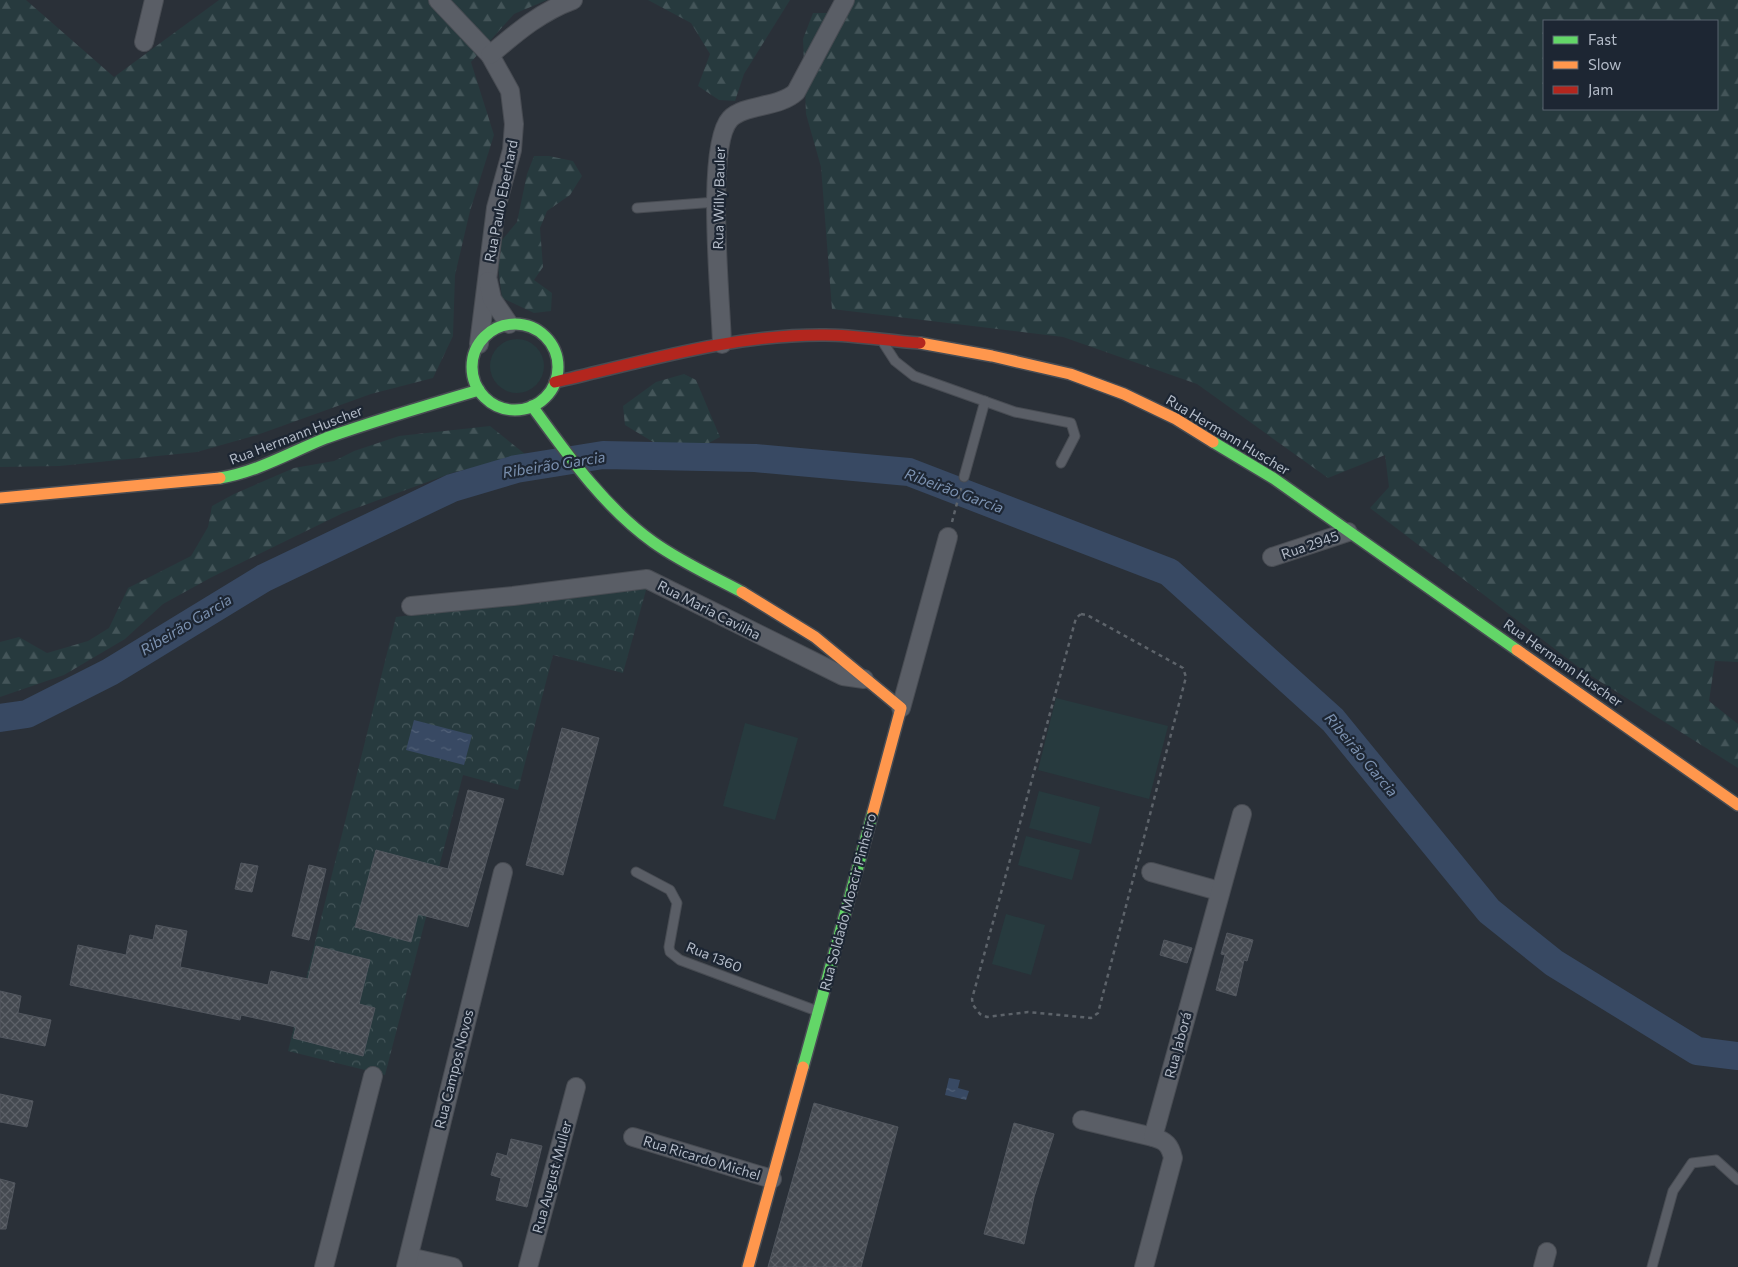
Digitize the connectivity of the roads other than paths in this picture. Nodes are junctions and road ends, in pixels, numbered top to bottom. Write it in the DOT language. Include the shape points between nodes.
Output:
graph roads {
  1 [pos="154,0"];
  2 [pos="438,0"];
  3 [pos="573,0"];
  4 [pos="845,0"];
  5 [pos="144,42"];
  6 [pos="490,55"];
  7 [pos="716,202"];
  8 [pos="637,208"];
  9 [pos="487,278"];
  10 [pos="510,324"];
  11 [pos="881,339"];
  12 [pos="479,344"];
  13 [pos="722,344"];
  14 [pos="554,350"];
  15 [pos="566,356"];
  16 [pos="587,362"];
  17 [pos="615,368"];
  18 [pos="555,382"];
  19 [pos="479,390"];
  20 [pos="985,401"];
  21 [pos="532,406"];
  22 [pos="1061,463"];
  23 [pos="964,477"];
  24 [pos="0,498"];
  25 [pos="1348,532"];
  26 [pos="948,537"];
  27 [pos="1272,557"];
  28 [pos="411,606"];
  29 [pos="864,678"];
  30 [pos="901,708"];
  31 [pos="1738,805"];
  32 [pos="1242,814"];
  33 [pos="503,872"];
  34 [pos="636,872"];
  35 [pos="1151,872"];
  36 [pos="1219,891"];
  37 [pos="818,1011"];
  38 [pos="373,1076"];
  39 [pos="576,1087"];
  40 [pos="1082,1120"];
  41 [pos="633,1137"];
  42 [pos="1153,1137"];
  43 [pos="772,1179"];
  44 [pos="1738,1180"];
  45 [pos="407,1262"];
  46 [pos="324,1267"];
  47 [pos="453,1267"];
  48 [pos="528,1267"];
  49 [pos="748,1267"];
  50 [pos="1144,1267"];
  51 [pos="1652,1267"];
  1 -- 5 [label="street"];
  2 -- 6 [label="street, Rua Paulo Eberhard"];
  3 -- 6 [label="street" via="530,20"];
  4 -- 7 [label="street, Rua Willy Bauler" via="796,92 791,97 730,119 719,143"];
  6 -- 9 [label="street, Rua Paulo Eberhard" via="510,91 514,124 512,150 496,208"];
  7 -- 8 [label="lane"];
  7 -- 13 [label="street, Rua Willy Bauler"];
  9 -- 10 [label="street, Rua Paulo Eberhard" via="492,299"];
  9 -- 12 [label="street, Rua Paulo Eberhard"];
  10 -- 12 [label="main road" via="492,331"];
  10 -- 14 [label="main road" via="539,331"];
  11 -- 13 [label="main road, Rua Hermann Huscher" via="825,335"];
  11 -- 20 [label="lane" via="895,361 914,376"];
  11 -- 25 [label="main road, Rua Hermann Huscher" via="992,356 1070,374 1124,394 1176,419 1274,478"];
  12 -- 19 [label="main road" via="472,367"];
  13 -- 17 [label="main road, Rua Hermann Huscher"];
  14 -- 15 [label="main road"];
  14 -- 18 [label="main road" via="558,366"];
  16 -- 17 [label="main road, Rua Hermann Huscher"];
  17 -- 18 [label="main road, Rua Hermann Huscher"];
  18 -- 21 [label="main road" via="546,396"];
  19 -- 21 [label="main road" via="487,399 508,409"];
  19 -- 24 [label="main road, Rua Hermann Huscher" via="325,438 232,476"];
  20 -- 22 [label="lane" via="1015,412 1071,423 1075,436"];
  20 -- 23 [label="lane"];
  21 -- 29 [label="main road" via="610,503 634,527 714,579 786,616"];
  25 -- 27 [label="street, Rua 2945"];
  25 -- 31 [label="main road, Rua Hermann Huscher"];
  26 -- 30 [label="street, Rua Soldado Moacir Pinheiro"];
  28 -- 29 [label="street, Rua Maria Cavilha" via="647,579 843,676"];
  29 -- 30 [label="main road"];
  30 -- 37 [label="main road, Rua Soldado Moacir Pinheiro"];
  32 -- 36 [label="street, Rua Jaborá"];
  33 -- 45 [label="street, Rua Campos Novos"];
  34 -- 37 [label="lane, Rua 1360" via="670,890 677,903 670,952 680,960"];
  35 -- 36 [label="street"];
  36 -- 42 [label="street, Rua Jaborá"];
  37 -- 43 [label="main road, Rua Soldado Moacir Pinheiro"];
  38 -- 46 [label="street"];
  39 -- 48 [label="street, Rua August Muller"];
  40 -- 42 [label="street"];
  41 -- 43 [label="street, Rua Ricardo Michel"];
  42 -- 50 [label="street" via="1164,1140 1173,1158"];
  43 -- 49 [label="main road, Rua Soldado Moacir Pinheiro"];
  44 -- 51 [label="lane" via="1716,1160 1692,1163 1673,1191"];
  45 -- 47 [label="street"];
}
